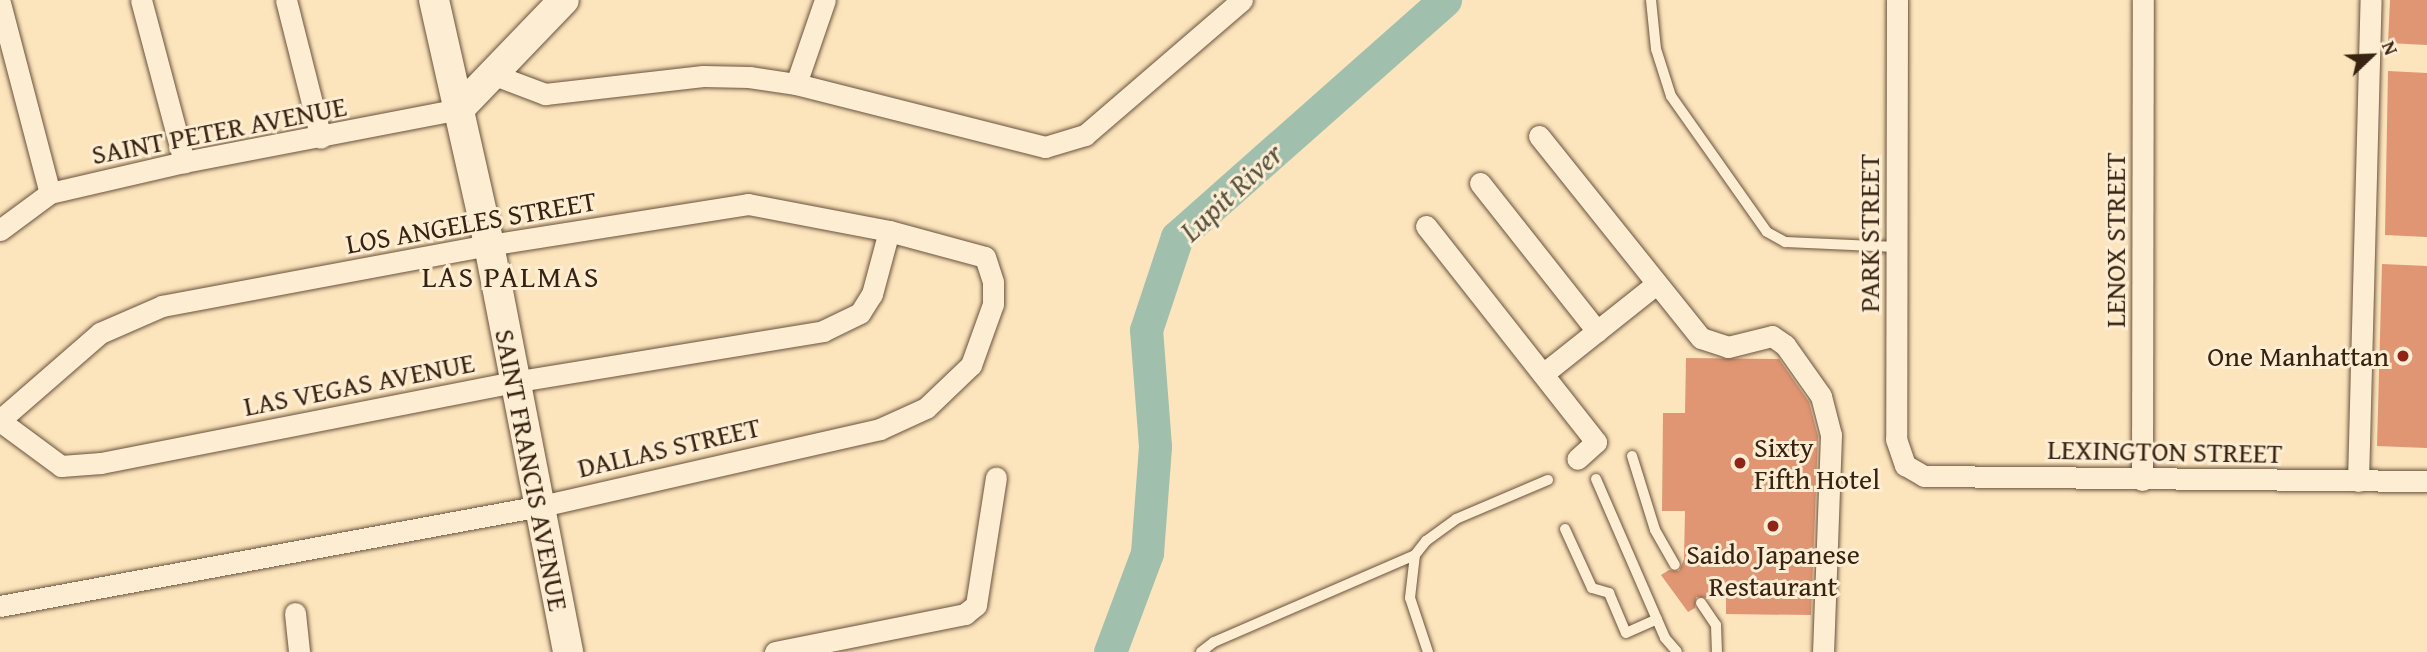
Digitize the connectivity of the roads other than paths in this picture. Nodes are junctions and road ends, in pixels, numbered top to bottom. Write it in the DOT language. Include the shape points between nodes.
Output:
graph roads {
  1 [pos="141,0"];
  2 [pos="286,0"];
  3 [pos="434,0"];
  4 [pos="564,0"];
  5 [pos="825,0"];
  6 [pos="1242,0"];
  7 [pos="1651,0"];
  8 [pos="1897,0"];
  9 [pos="2143,0"];
  10 [pos="2371,0"];
  11 [pos="0,4"];
  12 [pos="492,74"];
  13 [pos="796,84"];
  14 [pos="459,109"];
  15 [pos="1539,136"];
  16 [pos="321,138"];
  17 [pos="184,162"];
  18 [pos="1480,183"];
  19 [pos="50,193"];
  20 [pos="1426,226"];
  21 [pos="0,230"];
  22 [pos="890,231"];
  23 [pos="489,245"];
  24 [pos="1896,247"];
  25 [pos="985,257"];
  26 [pos="1656,284"];
  27 [pos="1597,331"];
  28 [pos="1543,374"];
  29 [pos="513,382"];
  30 [pos="0,420"];
  31 [pos="1632,456"];
  32 [pos="1577,459"];
  33 [pos="1905,465"];
  34 [pos="996,478"];
  35 [pos="1596,479"];
  36 [pos="1548,480"];
  37 [pos="2142,480"];
  38 [pos="2358,481"];
  39 [pos="2427,481"];
  40 [pos="540,506"];
  41 [pos="1565,529"];
  42 [pos="1415,555"];
  43 [pos="1675,565"];
  44 [pos="1701,603"];
  45 [pos="0,606"];
  46 [pos="295,613"];
  47 [pos="1657,619"];
  48 [pos="299,652"];
  49 [pos="568,652"];
  50 [pos="775,652"];
  51 [pos="1201,652"];
  52 [pos="1428,652"];
  53 [pos="1677,652"];
  54 [pos="1717,652"];
  55 [pos="1823,652"];
  1 -- 17 [label="street"];
  2 -- 16 [label="street"];
  3 -- 14 [label="street, SAINT FRANCIS AVENUE"];
  4 -- 12 [label="street"];
  5 -- 13 [label="street"];
  6 -- 13 [label="street" via="1085,135 1045,146"];
  7 -- 24 [label="lane" via="1656,49 1671,96 1767,232 1785,242"];
  8 -- 24 [label="street, PARK STREET"];
  9 -- 37 [label="street, LENOX STREET"];
  10 -- 38 [label="street"];
  11 -- 19 [label="street"];
  12 -- 13 [label="street" via="545,94 703,76"];
  12 -- 14 [label="street"];
  14 -- 16 [label="street, SAINT PETER AVENUE"];
  14 -- 23 [label="street, SAINT FRANCIS AVENUE"];
  15 -- 26 [label="street"];
  16 -- 17 [label="street, SAINT PETER AVENUE"];
  17 -- 19 [label="street, SAINT PETER AVENUE"];
  18 -- 27 [label="street"];
  19 -- 21 [label="street, SAINT PETER AVENUE"];
  20 -- 28 [label="street"];
  22 -- 23 [label="street, LOS ANGELES STREET" via="748,204"];
  22 -- 25 [label="street, LOS ANGELES STREET"];
  22 -- 29 [label="street, LAS VEGAS AVENUE" via="872,294 860,313 823,331"];
  23 -- 29 [label="street, SAINT FRANCIS AVENUE"];
  23 -- 30 [label="street, LOS ANGELES STREET" via="162,306 100,333"];
  24 -- 33 [label="street, PARK STREET" via="1896,439"];
  25 -- 40 [label="street, DALLAS STREET" via="993,304 971,365 926,408 880,429 830,443 763,453"];
  26 -- 27 [label="street"];
  26 -- 55 [label="street" via="1691,328 1714,345 1772,336 1785,345 1827,408 1831,435"];
  27 -- 28 [label="street"];
  28 -- 32 [label="street" via="1596,442"];
  29 -- 30 [label="street, LAS VEGAS AVENUE" via="101,463 61,466"];
  29 -- 40 [label="street, SAINT FRANCIS AVENUE"];
  31 -- 43 [label="lane" via="1655,530"];
  33 -- 37 [label="street, LEXINGTON STREET" via="1924,476"];
  34 -- 50 [label="street" via="976,605 965,614"];
  35 -- 47 [label="lane"];
  36 -- 42 [label="lane" via="1456,519"];
  37 -- 38 [label="street, LEXINGTON STREET"];
  38 -- 39 [label="street, LEXINGTON STREET"];
  40 -- 45 [label="street, DALLAS STREET"];
  40 -- 49 [label="street, SAINT FRANCIS AVENUE"];
  41 -- 47 [label="lane" via="1592,588 1609,593 1626,633"];
  42 -- 51 [label="lane" via="1221,638"];
  42 -- 52 [label="lane" via="1410,598"];
  44 -- 54 [label="lane" via="1716,625"];
  46 -- 48 [label="street"];
  47 -- 53 [label="lane"];
}
